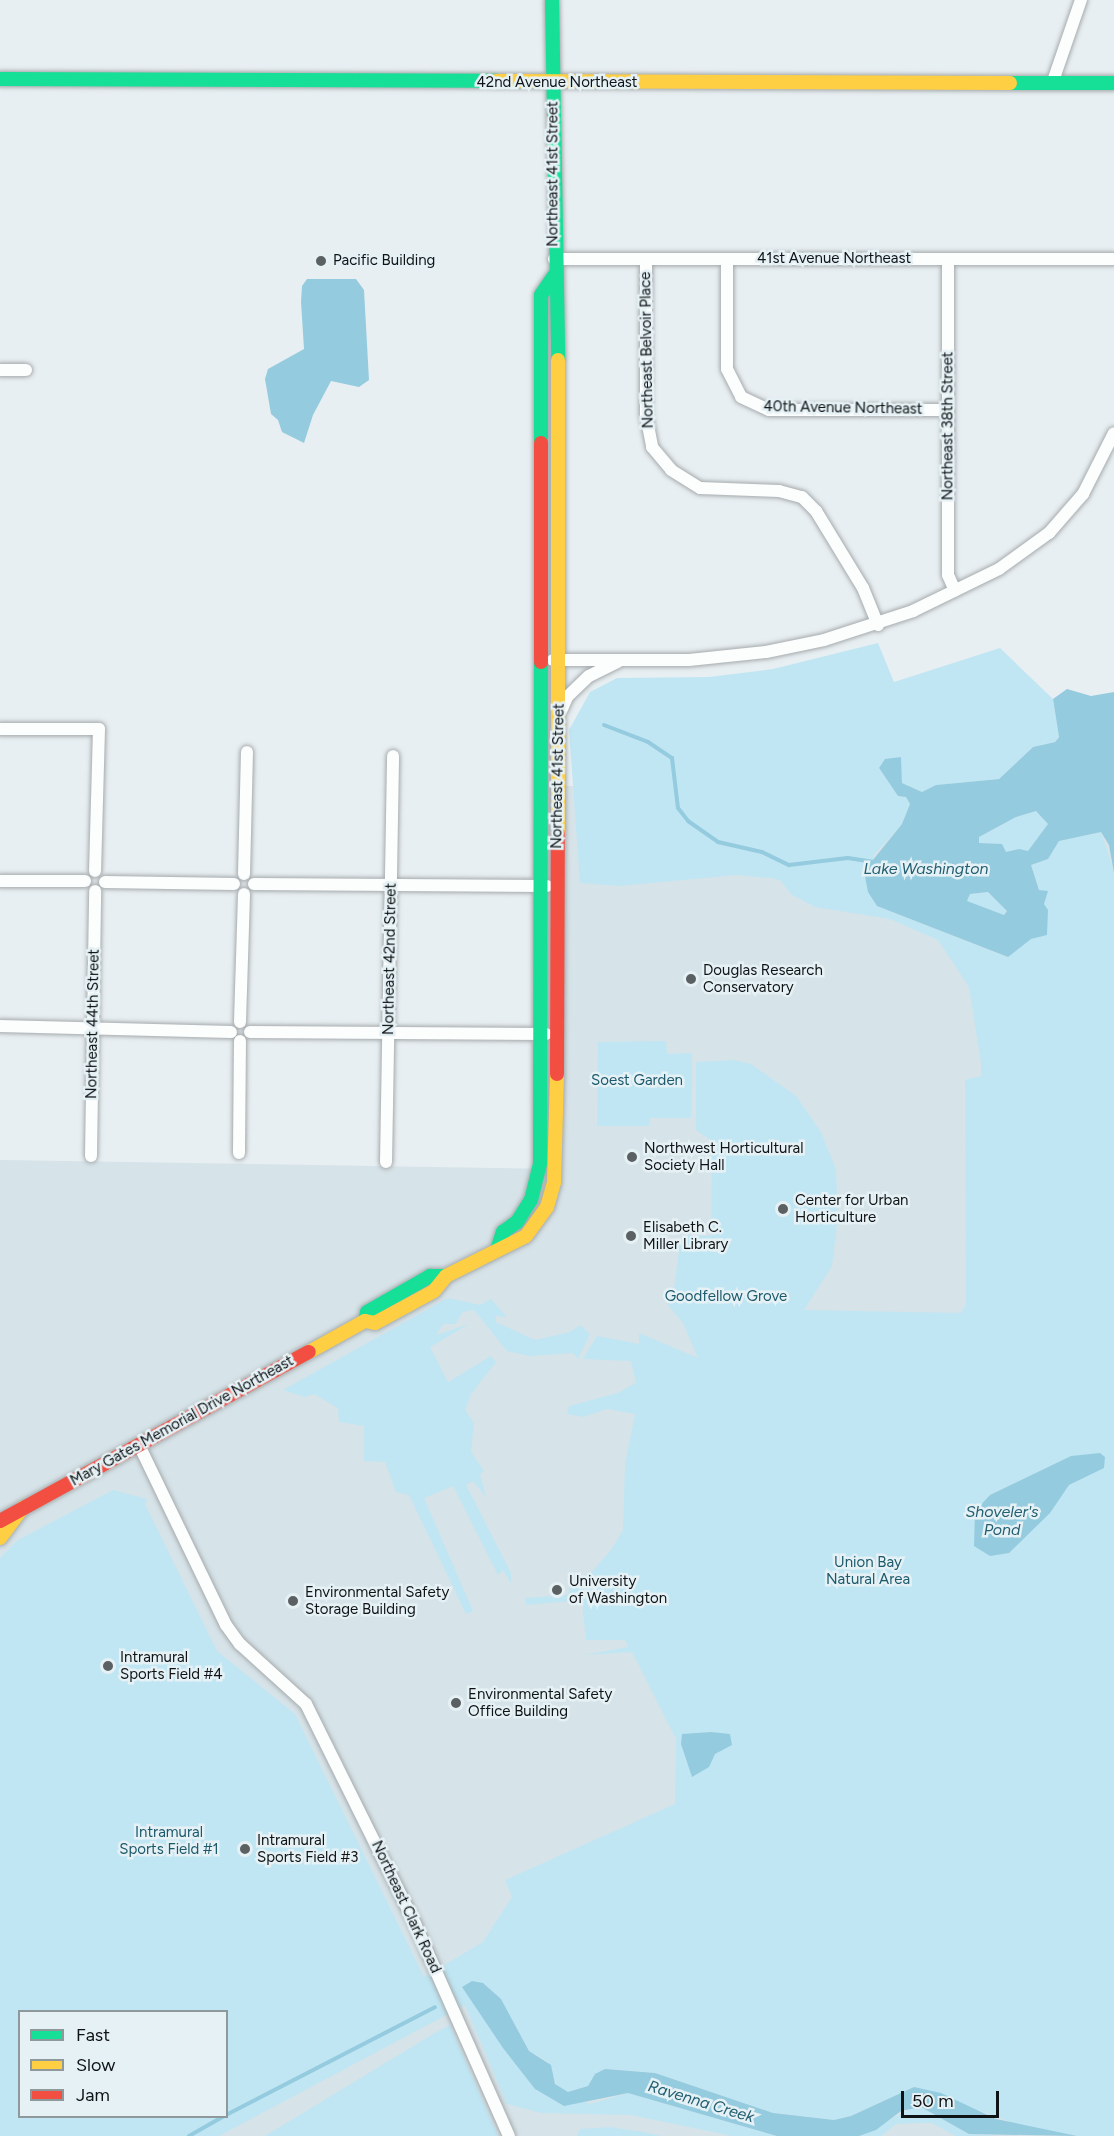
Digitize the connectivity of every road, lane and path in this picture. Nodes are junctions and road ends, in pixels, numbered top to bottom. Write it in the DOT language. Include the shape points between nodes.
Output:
graph roads {
  1 [pos="552,0"];
  2 [pos="1081,0"];
  3 [pos="0,79"];
  4 [pos="553,83"];
  5 [pos="1114,83"];
  6 [pos="1052,84"];
  7 [pos="554,259"];
  8 [pos="645,259"];
  9 [pos="727,259"];
  10 [pos="948,259"];
  11 [pos="1114,259"];
  12 [pos="554,276"];
  13 [pos="0,370"];
  14 [pos="26,370"];
  15 [pos="948,410"];
  16 [pos="1114,433"];
  17 [pos="956,591"];
  18 [pos="878,625"];
  19 [pos="539,660"];
  20 [pos="559,660"];
  21 [pos="625,660"];
  22 [pos="558,720"];
  23 [pos="0,729"];
  24 [pos="247,752"];
  25 [pos="393,756"];
  26 [pos="95,871"];
  27 [pos="244,874"];
  28 [pos="0,881"];
  29 [pos="85,881"];
  30 [pos="105,882"];
  31 [pos="234,884"];
  32 [pos="254,884"];
  33 [pos="391,885"];
  34 [pos="540,886"];
  35 [pos="557,886"];
  36 [pos="95,891"];
  37 [pos="244,894"];
  38 [pos="0,1026"];
  39 [pos="245,1027"];
  40 [pos="93,1029"];
  41 [pos="231,1032"];
  42 [pos="389,1033"];
  43 [pos="540,1034"];
  44 [pos="556,1034"];
  45 [pos="240,1041"];
  46 [pos="239,1153"];
  47 [pos="91,1156"];
  48 [pos="386,1162"];
  49 [pos="498,1247"];
  50 [pos="475,1260"];
  51 [pos="139,1445"];
  52 [pos="23,1508"];
  53 [pos="0,1521"];
  54 [pos="0,1538"];
  55 [pos="509,2136"];
  1 -- 4 [label="street, Northeast 41st Street"];
  2 -- 6 [label="street"];
  3 -- 4 [label="street, 42nd Avenue Northeast"];
  4 -- 6 [label="street, 42nd Avenue Northeast"];
  4 -- 7 [label="street, Northeast 41st Street"];
  5 -- 6 [label="street, 42nd Avenue Northeast"];
  7 -- 8 [label="street, 41st Avenue Northeast"];
  7 -- 12 [label="street, Northeast 41st Street"];
  8 -- 9 [label="street, 41st Avenue Northeast"];
  8 -- 18 [label="street, Northeast Belvoir Place" via="646,416 652,447 671,470 700,488 779,491 802,496 816,511 863,588"];
  9 -- 10 [label="street, 41st Avenue Northeast"];
  9 -- 15 [label="street, 40th Avenue Northeast" via="726,369 741,397 769,410"];
  10 -- 11 [label="street, 41st Avenue Northeast"];
  10 -- 15 [label="street, Northeast 38th Street"];
  12 -- 19 [label="street, Northeast 41st Street" via="541,295"];
  12 -- 20 [label="street, Northeast 41st Street" via="558,295"];
  13 -- 14 [label="street"];
  15 -- 17 [label="street, Northeast 38th Street" via="948,575"];
  16 -- 17 [label="street" via="1083,494 1049,533 999,569"];
  17 -- 18 [label="street"];
  18 -- 21 [label="street" via="766,652 716,658"];
  19 -- 20 [label="street"];
  19 -- 34 [label="street, Northeast 41st Street"];
  20 -- 21 [label="street"];
  20 -- 22 [label="street, Northeast 41st Street"];
  21 -- 22 [label="street" via="604,667 576,687 567,697"];
  22 -- 35 [label="street, Northeast 41st Street"];
  23 -- 26 [label="street" via="99,729"];
  24 -- 27 [label="street"];
  25 -- 33 [label="street, Northeast 42nd Street"];
  26 -- 29 [label="street"];
  26 -- 30 [label="street" via="102,874"];
  27 -- 31 [label="street" via="237,876"];
  27 -- 32 [label="street"];
  28 -- 29 [label="street"];
  29 -- 36 [label="street"];
  30 -- 31 [label="street"];
  30 -- 36 [label="street"];
  31 -- 37 [label="street"];
  32 -- 33 [label="street"];
  32 -- 37 [label="street"];
  33 -- 34 [label="street"];
  33 -- 42 [label="street, Northeast 42nd Street"];
  34 -- 35 [label="street"];
  34 -- 43 [label="street, Northeast 41st Street"];
  35 -- 44 [label="street, Northeast 41st Street"];
  36 -- 40 [label="street, Northeast 44th Street"];
  37 -- 39 [label="street"];
  38 -- 40 [label="street"];
  39 -- 41 [label="street"];
  39 -- 42 [label="street"];
  39 -- 45 [label="street"];
  40 -- 41 [label="street"];
  40 -- 47 [label="street, Northeast 44th Street"];
  41 -- 45 [label="street"];
  42 -- 43 [label="street"];
  42 -- 48 [label="street, Northeast 42nd Street"];
  43 -- 44 [label="street"];
  43 -- 49 [label="street, Northeast 41st Street" via="538,1177 525,1212 503,1232"];
  44 -- 49 [label="street, Northeast 41st Street" via="552,1193 526,1236 509,1247"];
  45 -- 46 [label="street"];
  49 -- 50 [label="street, Northeast 41st Street"];
  50 -- 51 [label="street, Mary Gates Memorial Drive Northeast" via="446,1276 434,1291 375,1323 365,1321"];
  51 -- 52 [label="street, Mary Gates Memorial Drive Northeast"];
  51 -- 55 [label="street, Northeast Clark Road" via="226,1625 240,1644 306,1704 439,1976"];
  52 -- 53 [label="street, Mary Gates Memorial Drive Northeast"];
  52 -- 54 [label="street"];
}
